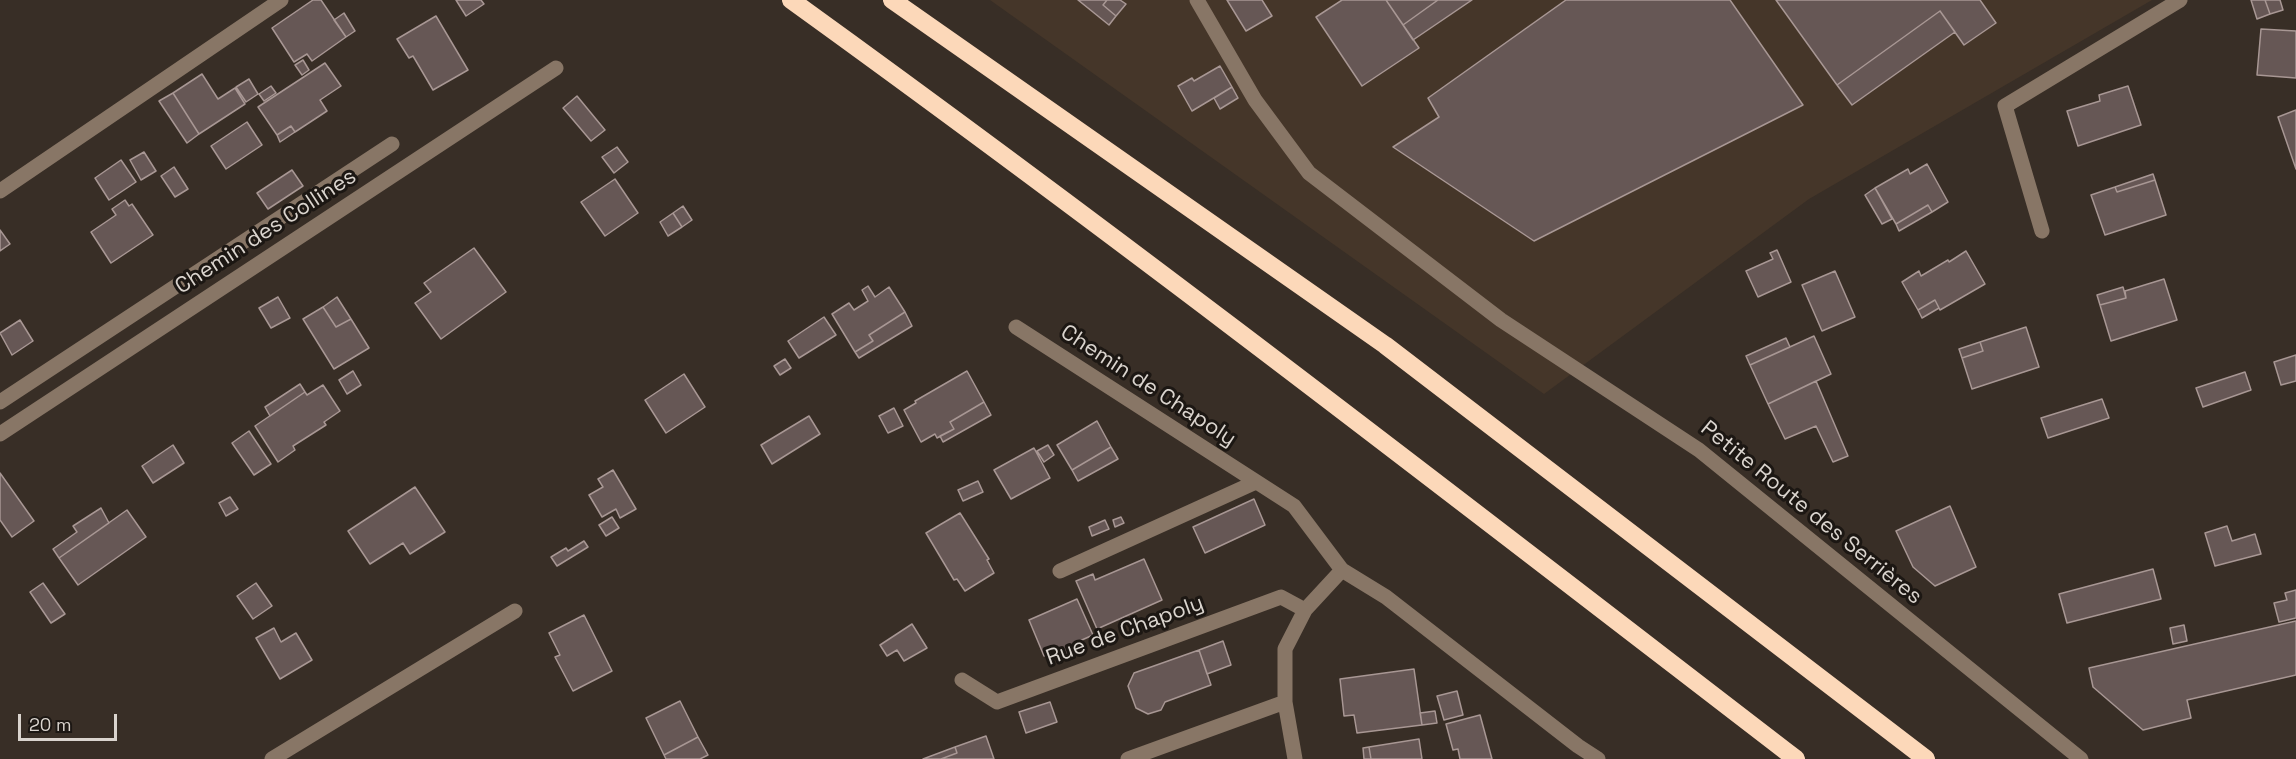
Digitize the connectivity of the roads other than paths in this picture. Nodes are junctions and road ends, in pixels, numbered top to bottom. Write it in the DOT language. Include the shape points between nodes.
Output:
graph roads {
  1 [pos="281,0"];
  2 [pos="791,0"];
  3 [pos="892,0"];
  4 [pos="1197,0"];
  5 [pos="2180,0"];
  6 [pos="556,68"];
  7 [pos="392,144"];
  8 [pos="0,191"];
  9 [pos="2042,231"];
  10 [pos="1016,327"];
  11 [pos="0,402"];
  12 [pos="0,434"];
  13 [pos="1256,482"];
  14 [pos="1342,570"];
  15 [pos="1060,571"];
  16 [pos="1305,610"];
  17 [pos="515,611"];
  18 [pos="962,680"];
  19 [pos="1285,702"];
  20 [pos="272,759"];
  21 [pos="1128,759"];
  22 [pos="1295,759"];
  23 [pos="1598,759"];
  24 [pos="1796,759"];
  25 [pos="1926,759"];
  26 [pos="2081,759"];
  1 -- 8 [label="street"];
  2 -- 24 [label="highway" via="987,141 1325,396"];
  3 -- 25 [label="highway" via="1385,345"];
  4 -- 26 [label="street, Petite Route des Serrières" via="1255,100 1309,173 1501,320 1699,450"];
  5 -- 9 [label="street" via="2004,106"];
  6 -- 12 [label="street, Chemin des Collines"];
  7 -- 11 [label="street, Chemin des Collines"];
  10 -- 13 [label="street, Chemin de Chapoly"];
  13 -- 14 [label="street" via="1294,507"];
  13 -- 15 [label="street"];
  14 -- 16 [label="street"];
  14 -- 23 [label="street" via="1386,597"];
  16 -- 18 [label="street, Rue de Chapoly" via="1281,597 997,702"];
  16 -- 19 [label="street" via="1285,650"];
  17 -- 20 [label="street"];
  19 -- 21 [label="street"];
  19 -- 22 [label="street"];
}
